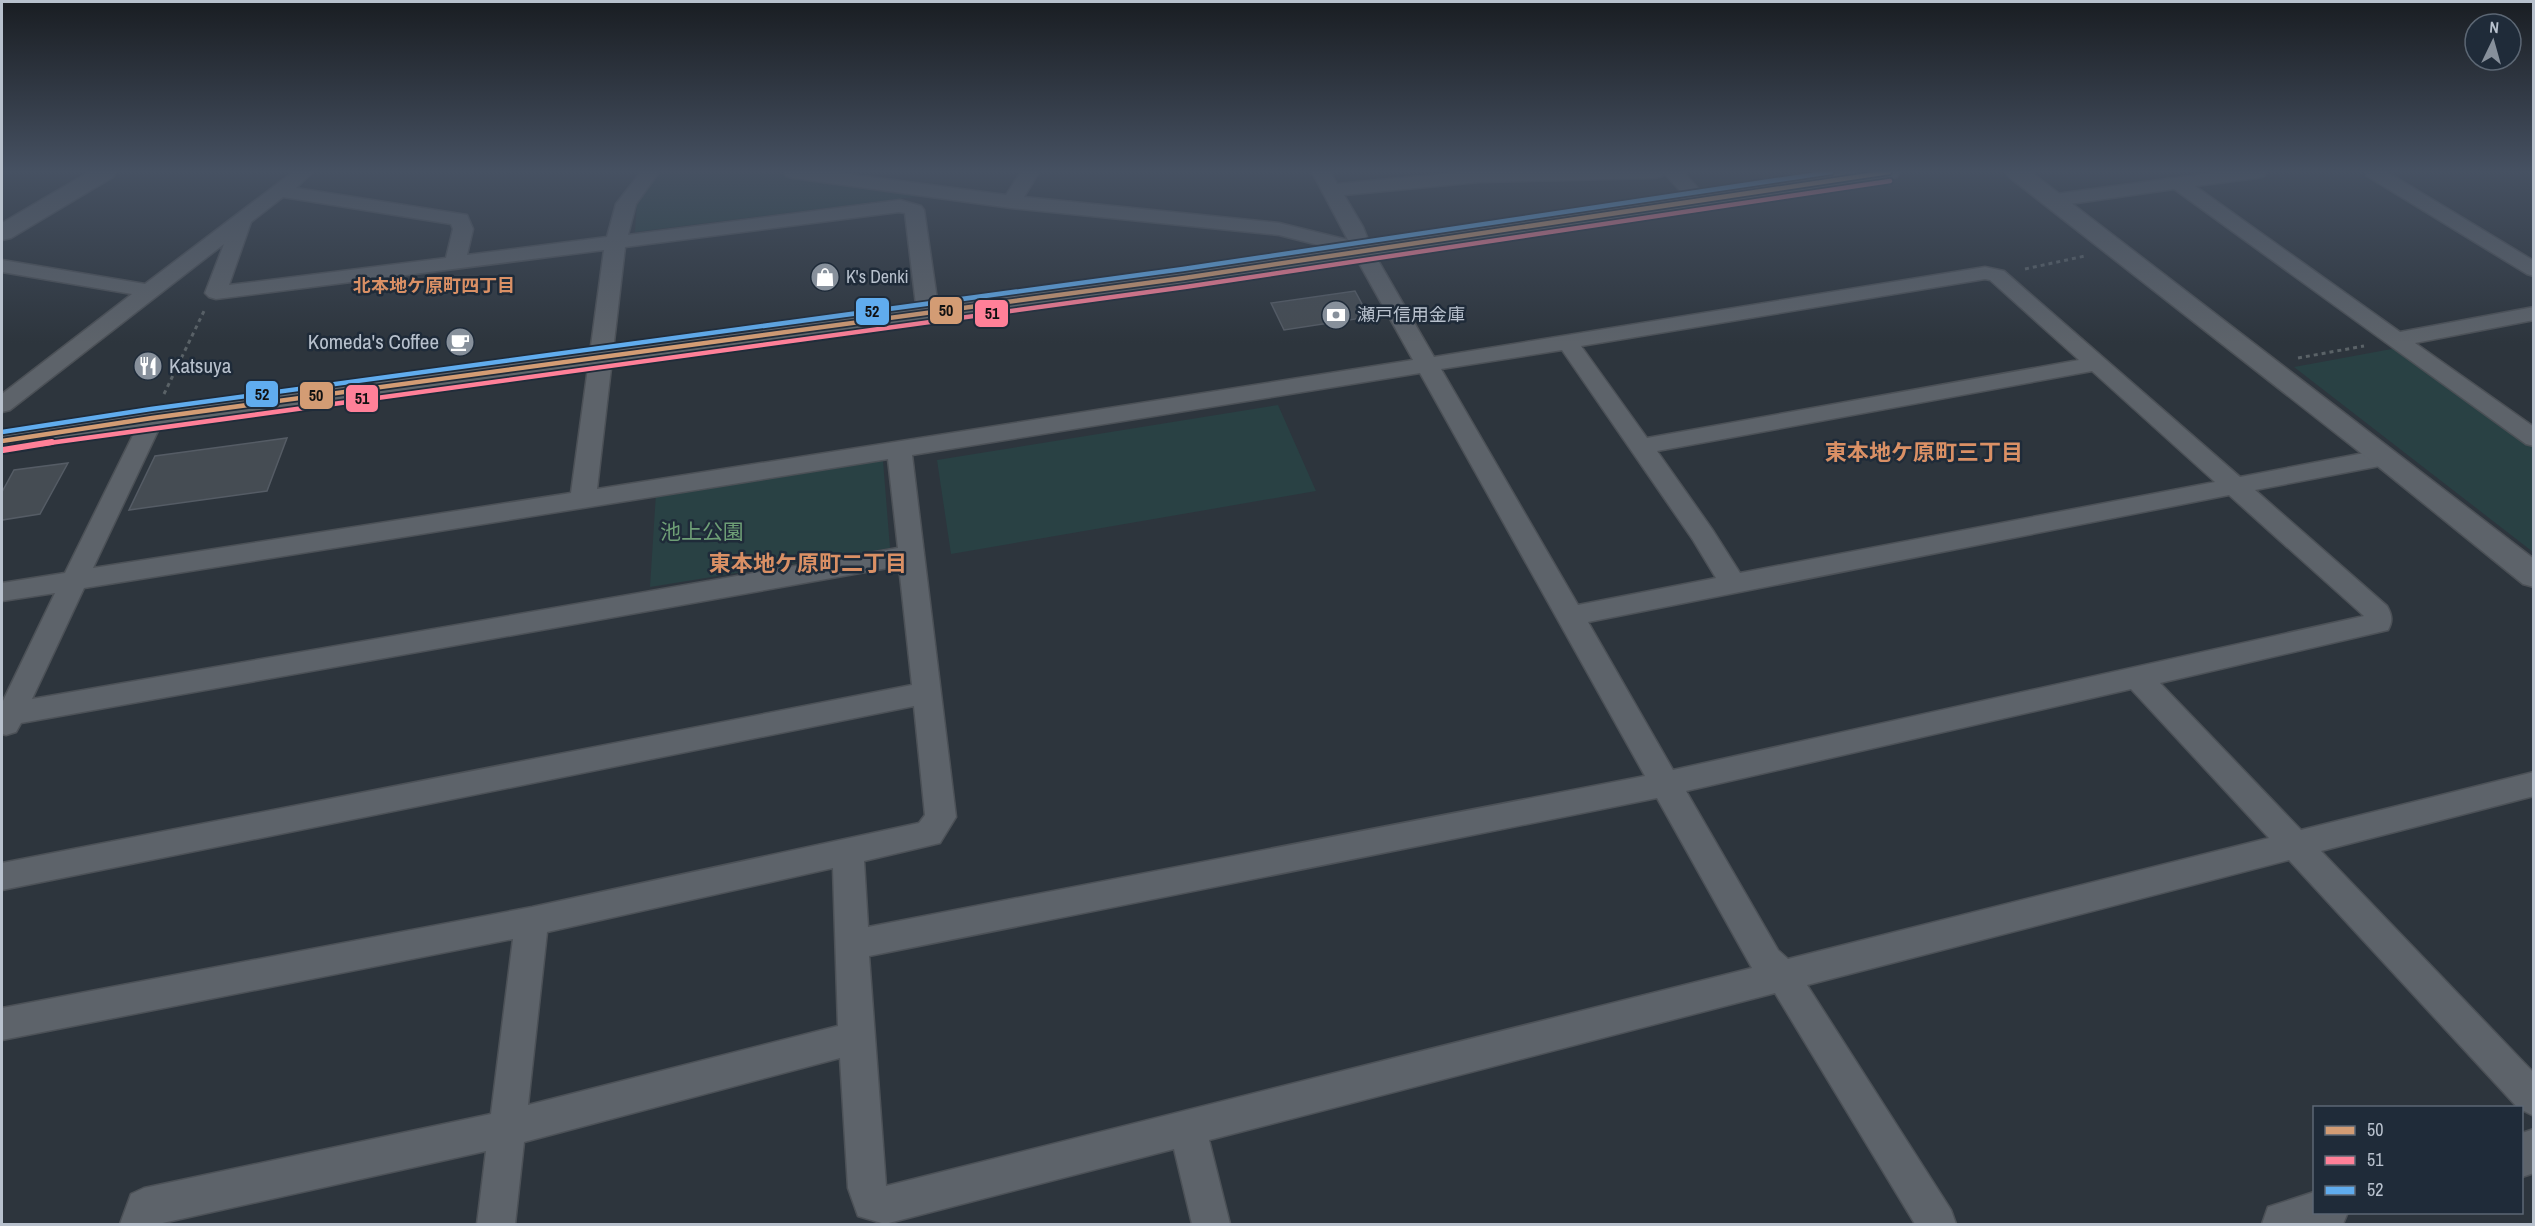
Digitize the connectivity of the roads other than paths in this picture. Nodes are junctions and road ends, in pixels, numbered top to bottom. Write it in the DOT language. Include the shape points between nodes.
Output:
graph roads {
  1 [pos="229,229"];
  2 [pos="239,229"];
  3 [pos="463,229"];
  4 [pos="619,229"];
  5 [pos="726,229"];
  6 [pos="917,229"];
  7 [pos="1281,229"];
  8 [pos="1354,229"];
  9 [pos="1502,229"];
  10 [pos="2093,229"];
  11 [pos="2242,229"];
  12 [pos="2467,229"];
  13 [pos="615,244"];
  14 [pos="1362,250"];
  15 [pos="455,264"];
  16 [pos="2,266"];
  17 [pos="2534,270"];
  18 [pos="149,291"];
  19 [pos="928,313"];
  20 [pos="2534,313"];
  21 [pos="2395,340"];
  22 [pos="1568,343"];
  23 [pos="600,358"];
  24 [pos="2096,364"];
  25 [pos="1428,365"];
  26 [pos="2,405"];
  27 [pos="152,418"];
  28 [pos="2531,435"];
  29 [pos="2,441"];
  30 [pos="1639,447"];
  31 [pos="899,448"];
  32 [pos="2385,457"];
  33 [pos="2238,487"];
  34 [pos="583,499"];
  35 [pos="910,555"];
  36 [pos="2533,575"];
  37 [pos="75,581"];
  38 [pos="1732,584"];
  39 [pos="2,592"];
  40 [pos="1569,616"];
  41 [pos="2137,677"];
  42 [pos="927,693"];
  43 [pos="5,720"];
  44 [pos="1665,784"];
  45 [pos="2534,784"];
  46 [pos="2294,846"];
  47 [pos="848,853"];
  48 [pos="2,876"];
  49 [pos="532,921"];
  50 [pos="853,945"];
  51 [pos="1783,976"];
  52 [pos="2,1024"];
  53 [pos="856,1038"];
  54 [pos="2534,1099"];
  55 [pos="1186,1127"];
  56 [pos="508,1128"];
  57 [pos="2318,1214"];
  58 [pos="138,1224"];
  59 [pos="496,1224"];
  60 [pos="1211,1224"];
  61 [pos="1937,1224"];
  62 [pos="2285,1224"];
  1 -- 18 [label="street"];
  2 -- 15 [label="street" via="216,293"];
  3 -- 15 [label="street"];
  4 -- 13 [label="street"];
  5 -- 13 [label="street"];
  6 -- 19 [label="street"];
  7 -- 14 [label="street"];
  8 -- 14 [label="street"];
  9 -- 14 [label="highway"];
  10 -- 32 [label="street"];
  11 -- 21 [label="street"];
  12 -- 17 [label="street"];
  13 -- 15 [label="street"];
  13 -- 23 [label="street"];
  14 -- 19 [label="highway"];
  14 -- 25 [label="street"];
  16 -- 18 [label="street"];
  18 -- 26 [label="street"];
  19 -- 23 [label="highway"];
  20 -- 21 [label="street"];
  21 -- 28 [label="street"];
  22 -- 24 [label="street" via="1985,273 1997,275"];
  22 -- 25 [label="street"];
  22 -- 30 [label="street"];
  23 -- 27 [label="highway"];
  23 -- 34 [label="street"];
  24 -- 30 [label="street"];
  24 -- 33 [label="street"];
  25 -- 31 [label="street"];
  25 -- 40 [label="street"];
  27 -- 29 [label="highway"];
  27 -- 37 [label="street"];
  30 -- 38 [label="street"];
  31 -- 34 [label="street"];
  31 -- 35 [label="street"];
  32 -- 33 [label="street"];
  32 -- 36 [label="street"];
  33 -- 38 [label="street"];
  33 -- 41 [label="street" via="2377,613 2378,623"];
  34 -- 37 [label="street"];
  35 -- 42 [label="street"];
  35 -- 43 [label="street"];
  37 -- 39 [label="street"];
  37 -- 43 [label="street"];
  38 -- 40 [label="street"];
  40 -- 44 [label="street"];
  41 -- 44 [label="street"];
  41 -- 46 [label="street"];
  42 -- 47 [label="street" via="941,817 929,834"];
  42 -- 48 [label="street"];
  44 -- 50 [label="street"];
  44 -- 51 [label="street" via="1766,961"];
  45 -- 46 [label="street"];
  46 -- 51 [label="street"];
  46 -- 54 [label="street"];
  47 -- 49 [label="street"];
  47 -- 50 [label="street"];
  49 -- 52 [label="street"];
  49 -- 56 [label="street"];
  50 -- 53 [label="street"];
  51 -- 55 [label="street"];
  51 -- 61 [label="street"];
  53 -- 55 [label="street" via="871,1203 883,1206"];
  53 -- 56 [label="street"];
  55 -- 60 [label="street"];
  56 -- 58 [label="street" via="144,1207"];
  56 -- 59 [label="street"];
  57 -- 62 [label="street"];
}
